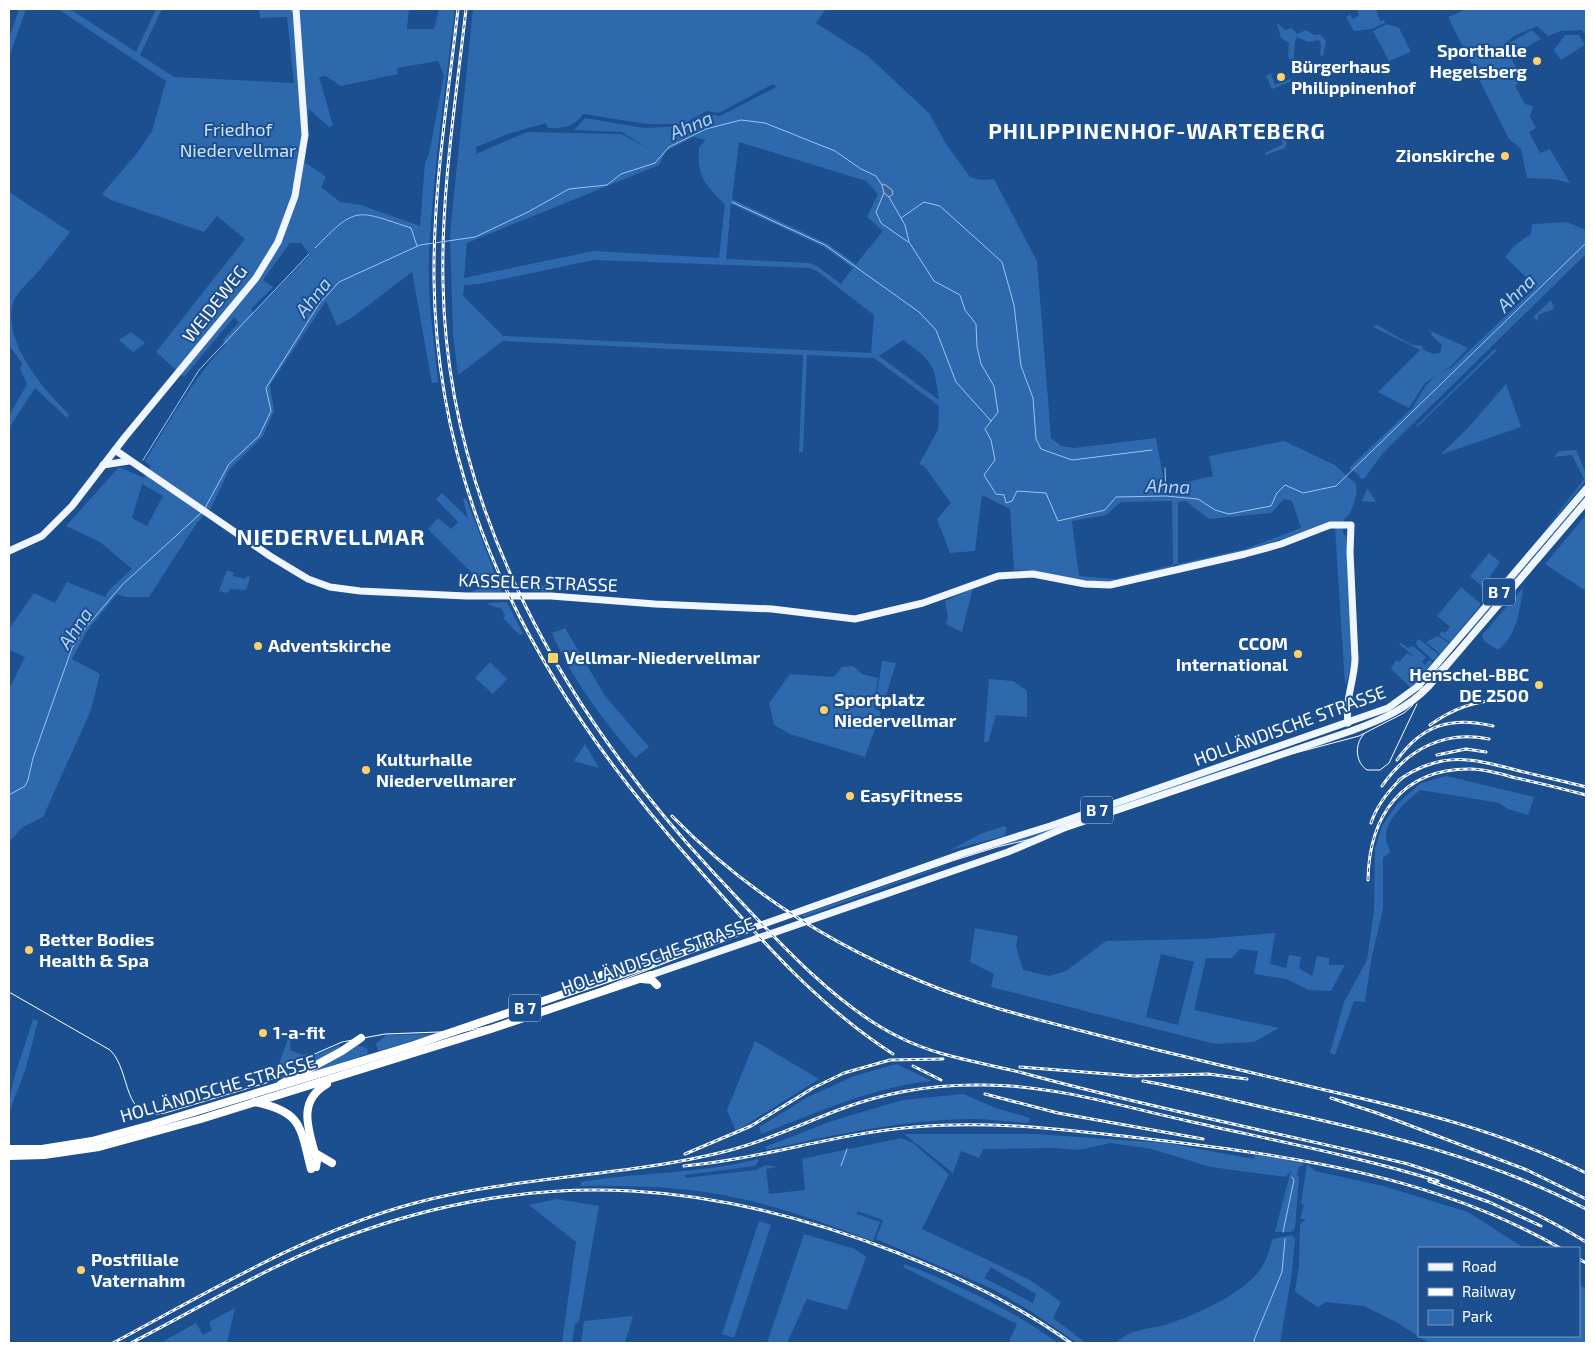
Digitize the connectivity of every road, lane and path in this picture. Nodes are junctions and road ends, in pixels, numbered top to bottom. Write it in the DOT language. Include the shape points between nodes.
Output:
graph roads {
  1 [pos="296,12"];
  2 [pos="115,450"];
  3 [pos="129,461"];
  4 [pos="103,465"];
  5 [pos="1586,489"];
  6 [pos="1586,502"];
  7 [pos="12,549"];
  8 [pos="1348,723"];
  9 [pos="652,964"];
  10 [pos="636,970"];
  11 [pos="602,975"];
  12 [pos="651,975"];
  13 [pos="640,978"];
  14 [pos="657,985"];
  15 [pos="361,1038"];
  16 [pos="339,1078"];
  17 [pos="274,1089"];
  18 [pos="254,1102"];
  19 [pos="9,1149"];
  20 [pos="43,1152"];
  21 [pos="315,1153"];
  22 [pos="9,1156"];
  23 [pos="332,1163"];
  1 -- 2 [label="main road, WEIDEWEG" via="305,135 295,196 283,230 256,278"];
  2 -- 3 [label="main road, KASSELER STRASSE"];
  2 -- 4 [label="main road, WEIDEWEG"];
  3 -- 4 [label="main road"];
  3 -- 8 [label="main road, KASSELER STRASSE" via="308,579 330,587 356,591 551,596 772,609 847,619 916,605 998,576 1022,574 1099,586 1124,583 1263,549 1330,525 1351,525 1355,659 1348,692"];
  4 -- 7 [label="main road, WEIDEWEG" via="58,522 42,536"];
  5 -- 8 [label="main road, HOLLÄNDISCHE STRASSE / B 7" via="1417,687 1395,704"];
  6 -- 12 [label="main road, HOLLÄNDISCHE STRASSE / B 7" via="1412,702 1392,714 1064,828 1022,847"];
  8 -- 9 [label="main road, HOLLÄNDISCHE STRASSE / B 7" via="950,858"];
  9 -- 10 [label="highway, HOLLÄNDISCHE STRASSE / B 7"];
  10 -- 11 [label="highway"];
  10 -- 17 [label="highway, HOLLÄNDISCHE STRASSE / B 7" via="414,1046"];
  12 -- 13 [label="highway, HOLLÄNDISCHE STRASSE / B 7"];
  13 -- 14 [label="highway" via="652,980"];
  13 -- 16 [label="highway, HOLLÄNDISCHE STRASSE / B 7"];
  15 -- 17 [label="highway"];
  16 -- 18 [label="highway, HOLLÄNDISCHE STRASSE / B 7"];
  16 -- 21 [label="highway" via="317,1090 308,1106 307,1124"];
  17 -- 20 [label="highway, HOLLÄNDISCHE STRASSE / B 7"];
  18 -- 20 [label="highway, HOLLÄNDISCHE STRASSE / B 7" via="99,1147"];
  18 -- 21 [label="highway" via="277,1107 293,1118 301,1131 313,1168"];
  19 -- 20 [label="highway, B 7"];
  20 -- 22 [label="highway, B 7"];
  21 -- 23 [label="highway"];
}
